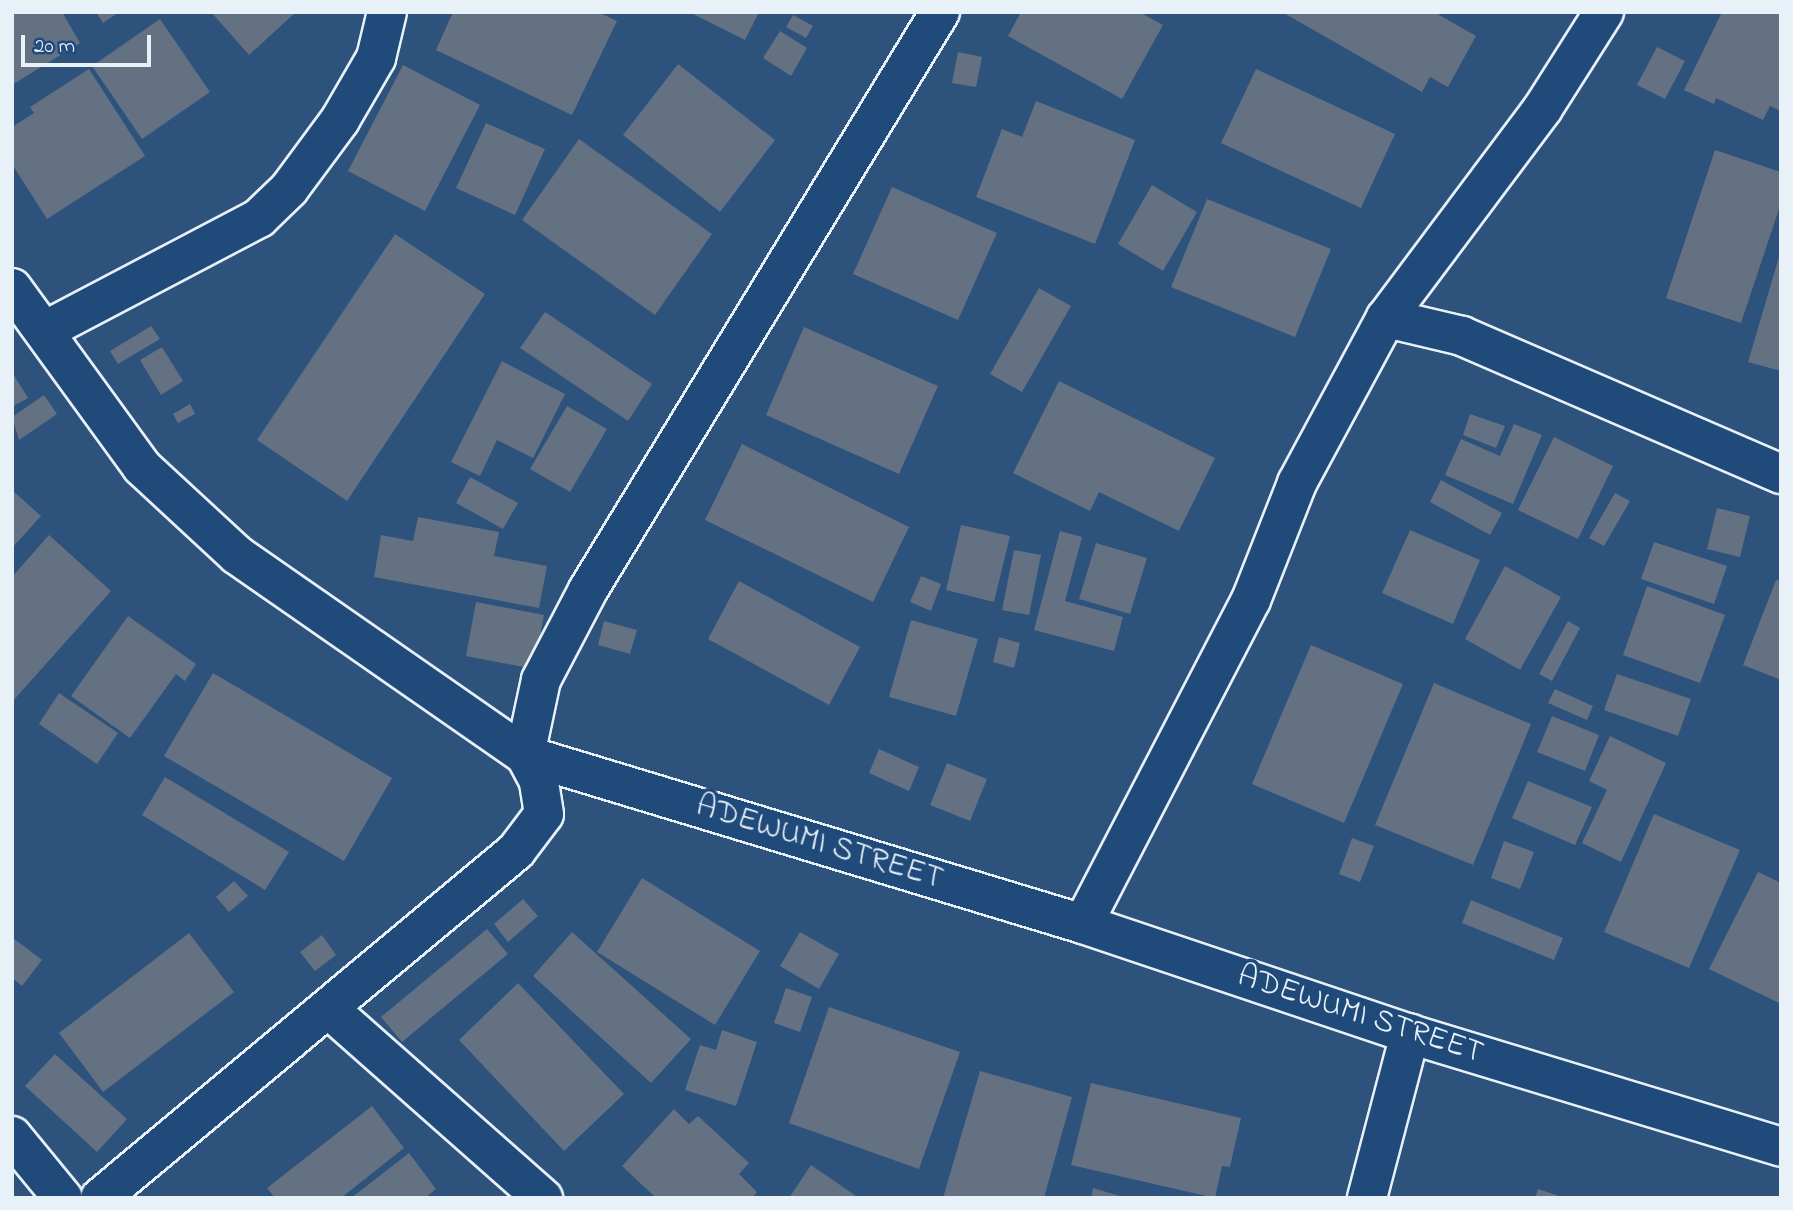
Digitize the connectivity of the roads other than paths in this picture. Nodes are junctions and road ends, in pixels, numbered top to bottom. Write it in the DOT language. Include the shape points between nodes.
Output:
graph roads {
  1 [pos="387,12"];
  2 [pos="940,12"];
  3 [pos="1604,12"];
  4 [pos="12,289"];
  5 [pos="1386,318"];
  6 [pos="44,331"];
  7 [pos="1781,474"];
  8 [pos="525,755"];
  9 [pos="1083,924"];
  10 [pos="329,1009"];
  11 [pos="1410,1034"];
  12 [pos="12,1136"];
  13 [pos="1781,1147"];
  14 [pos="63,1198"];
  15 [pos="100,1198"];
  16 [pos="543,1198"];
  17 [pos="1367,1198"];
  1 -- 6 [label="street" via="376,58 340,120 289,190 259,218"];
  2 -- 8 [label="street" via="588,590 541,680"];
  3 -- 5 [label="street" via="1542,108"];
  4 -- 6 [label="street, ADEWUMI STREET"];
  5 -- 7 [label="street" via="1462,336"];
  5 -- 9 [label="street" via="1297,482 1251,600"];
  6 -- 8 [label="street, ADEWUMI STREET" via="142,467 237,555"];
  8 -- 9 [label="street, ADEWUMI STREET"];
  8 -- 10 [label="street" via="539,781 544,814 516,851"];
  9 -- 11 [label="street, ADEWUMI STREET"];
  10 -- 15 [label="street"];
  10 -- 16 [label="street"];
  11 -- 13 [label="street, ADEWUMI STREET"];
  11 -- 17 [label="street"];
  12 -- 14 [label="street"];
}
